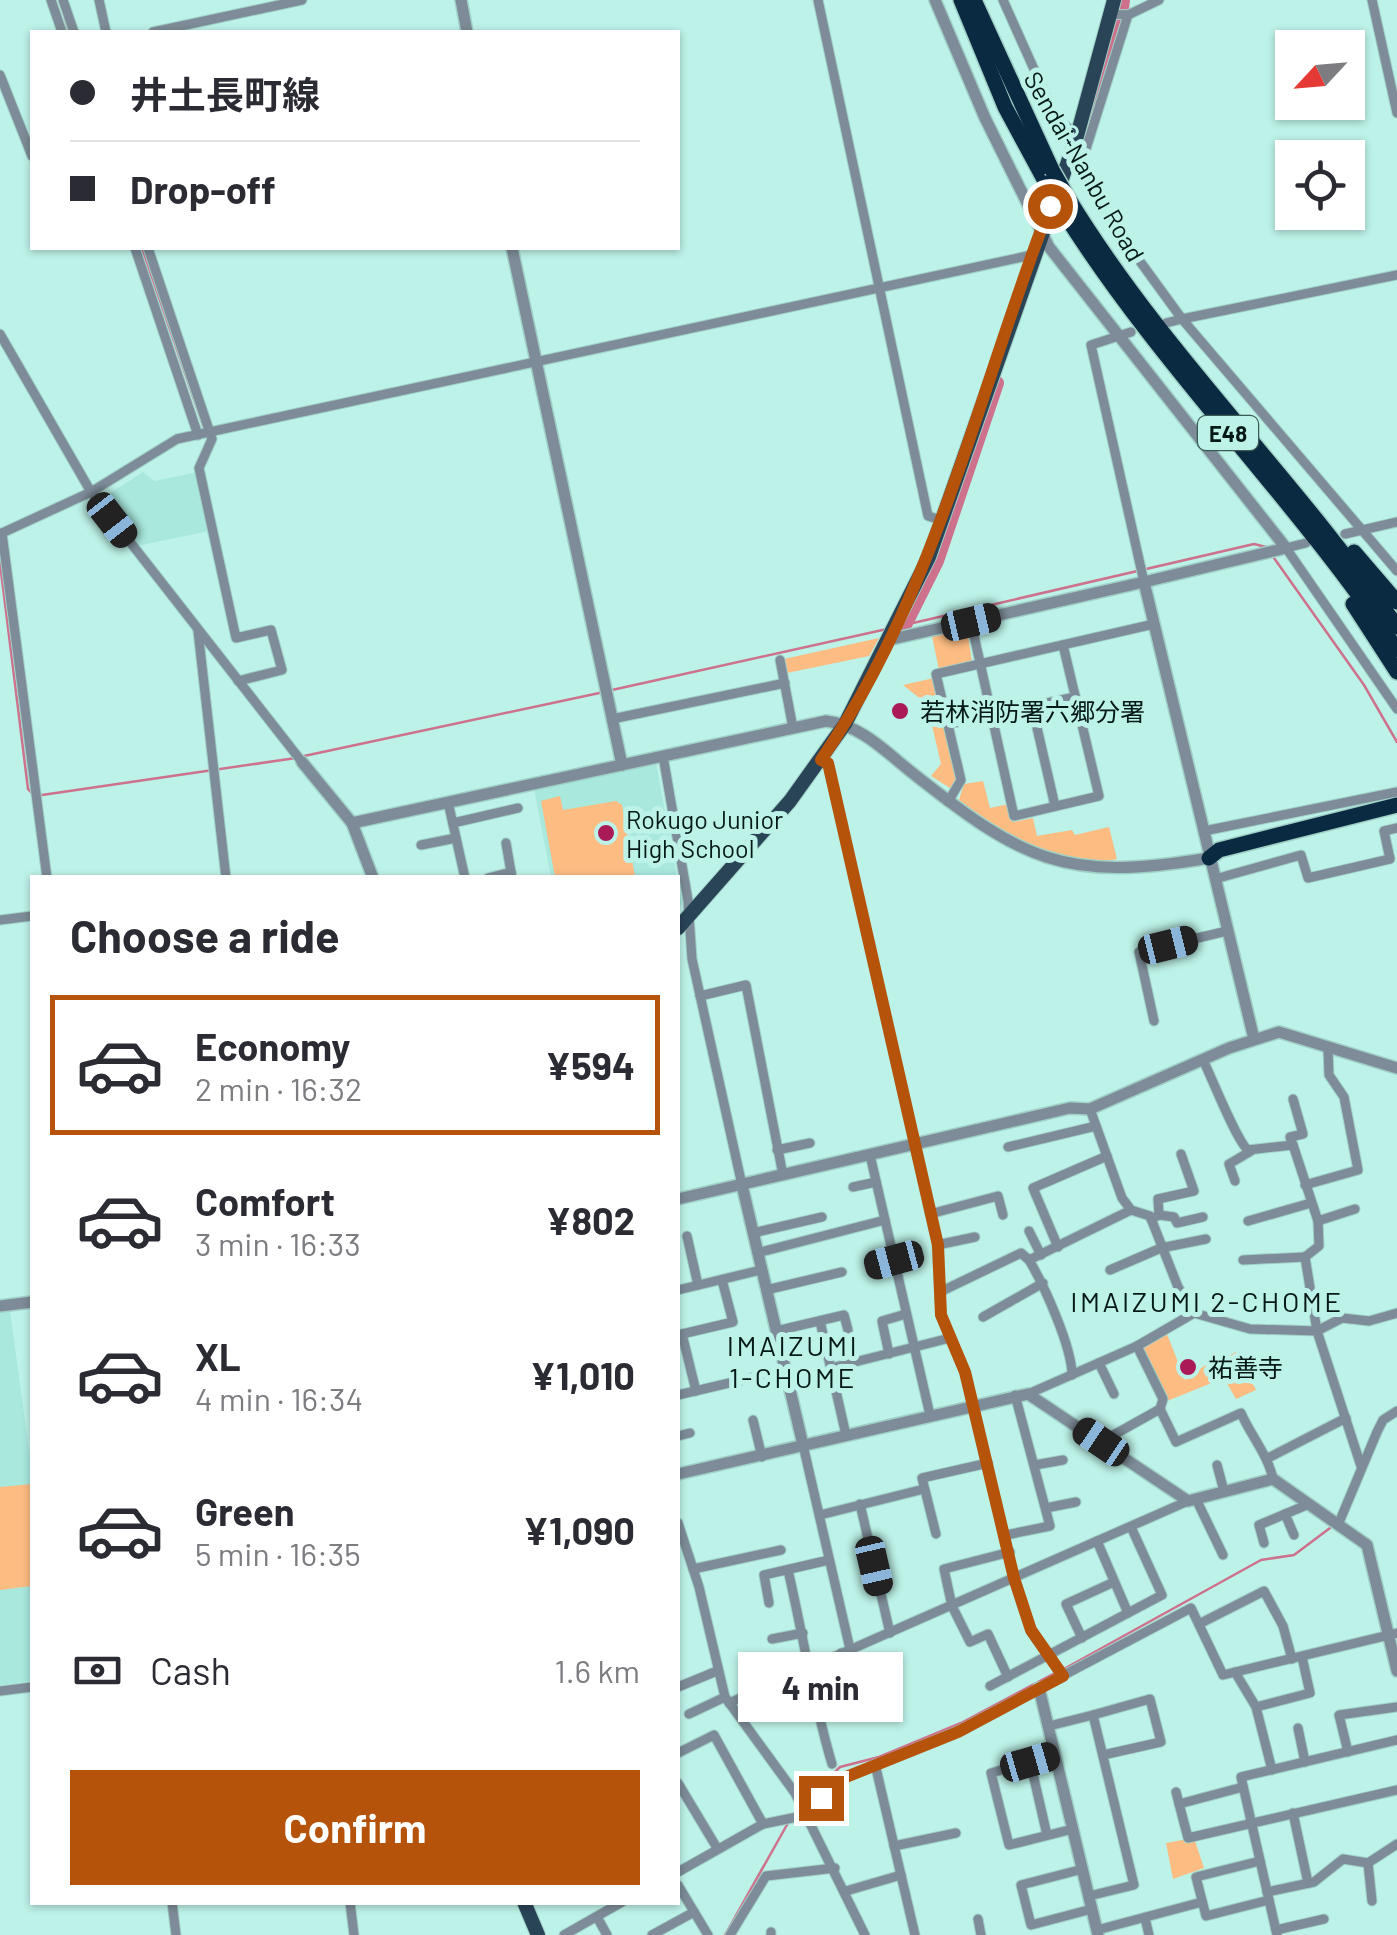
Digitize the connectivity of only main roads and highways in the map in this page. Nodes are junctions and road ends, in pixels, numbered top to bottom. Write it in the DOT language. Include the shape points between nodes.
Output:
graph roads {
  1 [pos="961,0"];
  2 [pos="974,0"];
  3 [pos="1113,7"];
  4 [pos="1049,176"];
  5 [pos="1066,206"];
  6 [pos="1255,447"];
  7 [pos="1306,536"];
  8 [pos="1397,602"];
  9 [pos="1397,627"];
  10 [pos="1397,650"];
  11 [pos="1397,672"];
  12 [pos="1397,805"];
  13 [pos="1397,814"];
  14 [pos="680,925"];
  15 [pos="525,1905"];
  16 [pos="538,1935"];
  1 -- 4 [label="highway, Sendai-Nanbu Road / E48" via="1005,107"];
  2 -- 4 [label="highway, Sendai-Nanbu Road / E48"];
  3 -- 14 [label="main road" via="1077,136 941,520 892,632 821,760"];
  4 -- 5 [label="highway, Sendai-Nanbu Road / E48, bridge"];
  5 -- 6 [label="highway, Sendai-Nanbu Road / E48"];
  5 -- 7 [label="highway, Sendai-Nanbu Road / E48" via="1152,342"];
  6 -- 8 [label="highway"];
  6 -- 9 [label="highway, Sendai-Nanbu Road / E48"];
  7 -- 10 [label="highway, Sendai-Nanbu Road / E48"];
  7 -- 11 [label="highway"];
  12 -- 13 [label="highway" via="1334,817 1209,858"];
  15 -- 16 [label="main road"];
}
